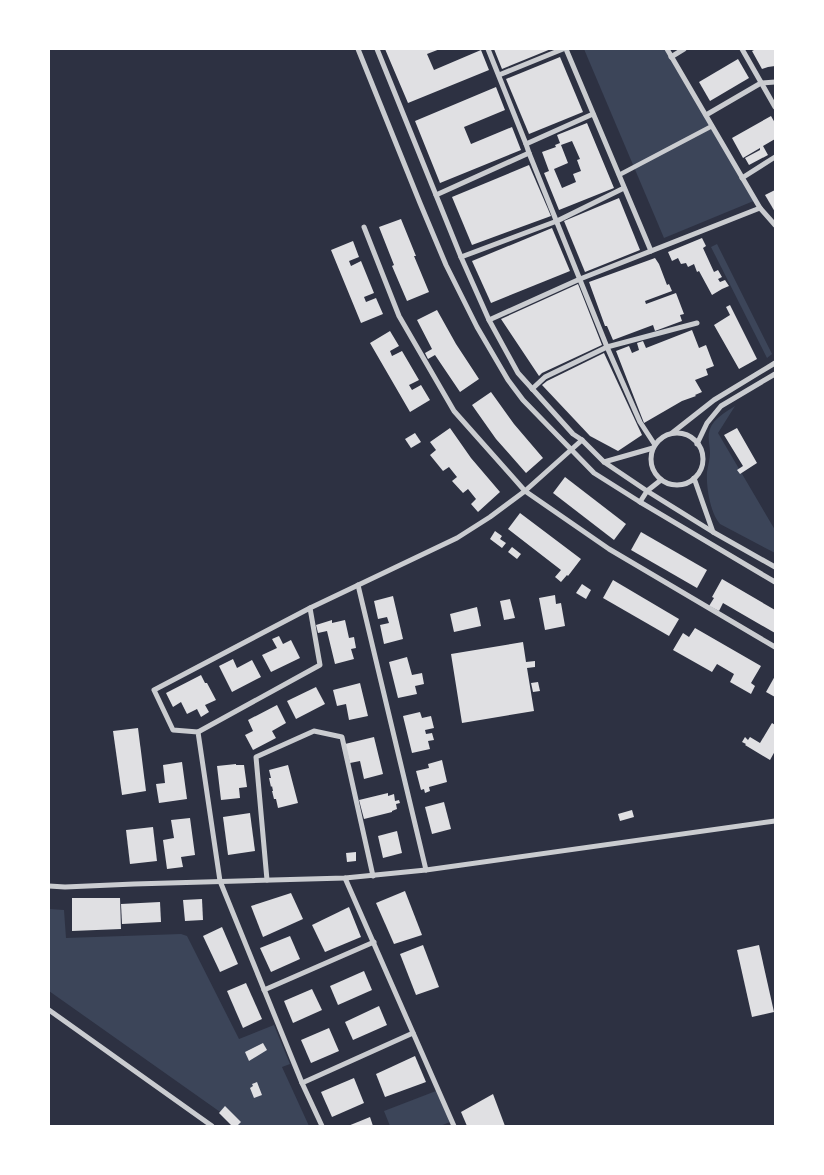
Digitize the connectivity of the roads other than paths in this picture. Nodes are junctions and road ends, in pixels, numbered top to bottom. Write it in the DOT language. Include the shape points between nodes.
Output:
graph roads {
  1 [pos="358,49"];
  2 [pos="377,49"];
  3 [pos="488,49"];
  4 [pos="565,49"];
  5 [pos="667,49"];
  6 [pos="684,49"];
  7 [pos="742,49"];
  8 [pos="672,57"];
  9 [pos="499,75"];
  10 [pos="775,82"];
  11 [pos="761,83"];
  12 [pos="775,107"];
  13 [pos="593,114"];
  14 [pos="706,115"];
  15 [pos="712,126"];
  16 [pos="526,144"];
  17 [pos="529,153"];
  18 [pos="775,157"];
  19 [pos="619,175"];
  20 [pos="742,178"];
  21 [pos="624,188"];
  22 [pos="436,195"];
  23 [pos="760,208"];
  24 [pos="557,221"];
  25 [pos="775,225"];
  26 [pos="364,227"];
  27 [pos="651,251"];
  28 [pos="461,257"];
  29 [pos="580,279"];
  30 [pos="489,320"];
  31 [pos="697,323"];
  32 [pos="607,347"];
  33 [pos="775,363"];
  34 [pos="775,374"];
  35 [pos="532,389"];
  36 [pos="672,434"];
  37 [pos="582,440"];
  38 [pos="697,444"];
  39 [pos="654,446"];
  40 [pos="572,450"];
  41 [pos="604,462"];
  42 [pos="694,478"];
  43 [pos="661,480"];
  44 [pos="525,491"];
  45 [pos="647,491"];
  46 [pos="640,502"];
  47 [pos="713,532"];
  48 [pos="775,567"];
  49 [pos="775,582"];
  50 [pos="358,585"];
  51 [pos="310,608"];
  52 [pos="775,647"];
  53 [pos="198,732"];
  54 [pos="775,821"];
  55 [pos="426,870"];
  56 [pos="373,876"];
  57 [pos="345,878"];
  58 [pos="267,880"];
  59 [pos="220,881"];
  60 [pos="49,886"];
  61 [pos="374,942"];
  62 [pos="264,990"];
  63 [pos="49,1010"];
  64 [pos="413,1033"];
  65 [pos="302,1083"];
  66 [pos="454,1125"];
  67 [pos="212,1126"];
  68 [pos="322,1126"];
  69 [pos="447,1126"];
  1 -- 40 [label="street" via="446,265 476,328 508,380"];
  2 -- 22 [label="street"];
  3 -- 9 [label="street"];
  4 -- 9 [label="street"];
  4 -- 13 [label="street"];
  5 -- 8 [label="street"];
  6 -- 8 [label="street"];
  7 -- 11 [label="street"];
  8 -- 14 [label="street"];
  9 -- 16 [label="street"];
  10 -- 11 [label="street"];
  11 -- 12 [label="street"];
  11 -- 14 [label="street"];
  13 -- 16 [label="street"];
  13 -- 19 [label="street"];
  14 -- 15 [label="street"];
  15 -- 19 [label="street"];
  15 -- 20 [label="street"];
  16 -- 17 [label="street"];
  17 -- 22 [label="street"];
  17 -- 24 [label="street"];
  18 -- 20 [label="street"];
  19 -- 21 [label="street"];
  20 -- 23 [label="street"];
  21 -- 24 [label="street"];
  21 -- 27 [label="street"];
  22 -- 28 [label="street"];
  23 -- 25 [label="street"];
  23 -- 27 [label="street"];
  24 -- 28 [label="street"];
  24 -- 29 [label="street"];
  26 -- 44 [label="street" via="399,316 454,411"];
  27 -- 29 [label="street"];
  28 -- 30 [label="street"];
  29 -- 30 [label="street"];
  29 -- 32 [label="street"];
  30 -- 35 [label="street" via="518,373"];
  31 -- 32 [label="street"];
  32 -- 35 [label="street" via="545,377"];
  32 -- 39 [label="street"];
  33 -- 36 [label="street" via="714,400"];
  34 -- 38 [label="street" via="721,406 707,423"];
  35 -- 37 [label="street"];
  36 -- 38 [label="street" via="686,435"];
  36 -- 39 [label="street" via="664,436"];
  37 -- 40 [label="street"];
  37 -- 41 [label="street"];
  38 -- 42 [label="street" via="701,450 702,465"];
  39 -- 41 [label="street"];
  39 -- 43 [label="street" via="652,469"];
  40 -- 44 [label="street"];
  40 -- 46 [label="street" via="594,473"];
  41 -- 45 [label="street"];
  42 -- 43 [label="street" via="682,485"];
  42 -- 47 [label="street"];
  43 -- 45 [label="street"];
  44 -- 50 [label="street" via="457,538"];
  44 -- 52 [label="street" via="609,549"];
  45 -- 46 [label="street"];
  45 -- 47 [label="street"];
  46 -- 49 [label="street"];
  47 -- 48 [label="street"];
  50 -- 51 [label="street"];
  50 -- 55 [label="street"];
  51 -- 53 [label="street" via="320,665"];
  51 -- 53 [label="street" via="154,690 173,730"];
  53 -- 59 [label="street"];
  54 -- 55 [label="street"];
  55 -- 56 [label="street"];
  56 -- 57 [label="street"];
  56 -- 58 [label="street" via="342,737 314,731 256,757"];
  57 -- 58 [label="street"];
  57 -- 61 [label="street"];
  58 -- 59 [label="street"];
  59 -- 60 [label="street"];
  59 -- 62 [label="street"];
  61 -- 62 [label="street"];
  61 -- 64 [label="street"];
  62 -- 65 [label="street"];
  63 -- 67 [label="street"];
  64 -- 65 [label="street"];
  64 -- 66 [label="street"];
  65 -- 68 [label="street"];
  66 -- 69 [label="street"];
}
